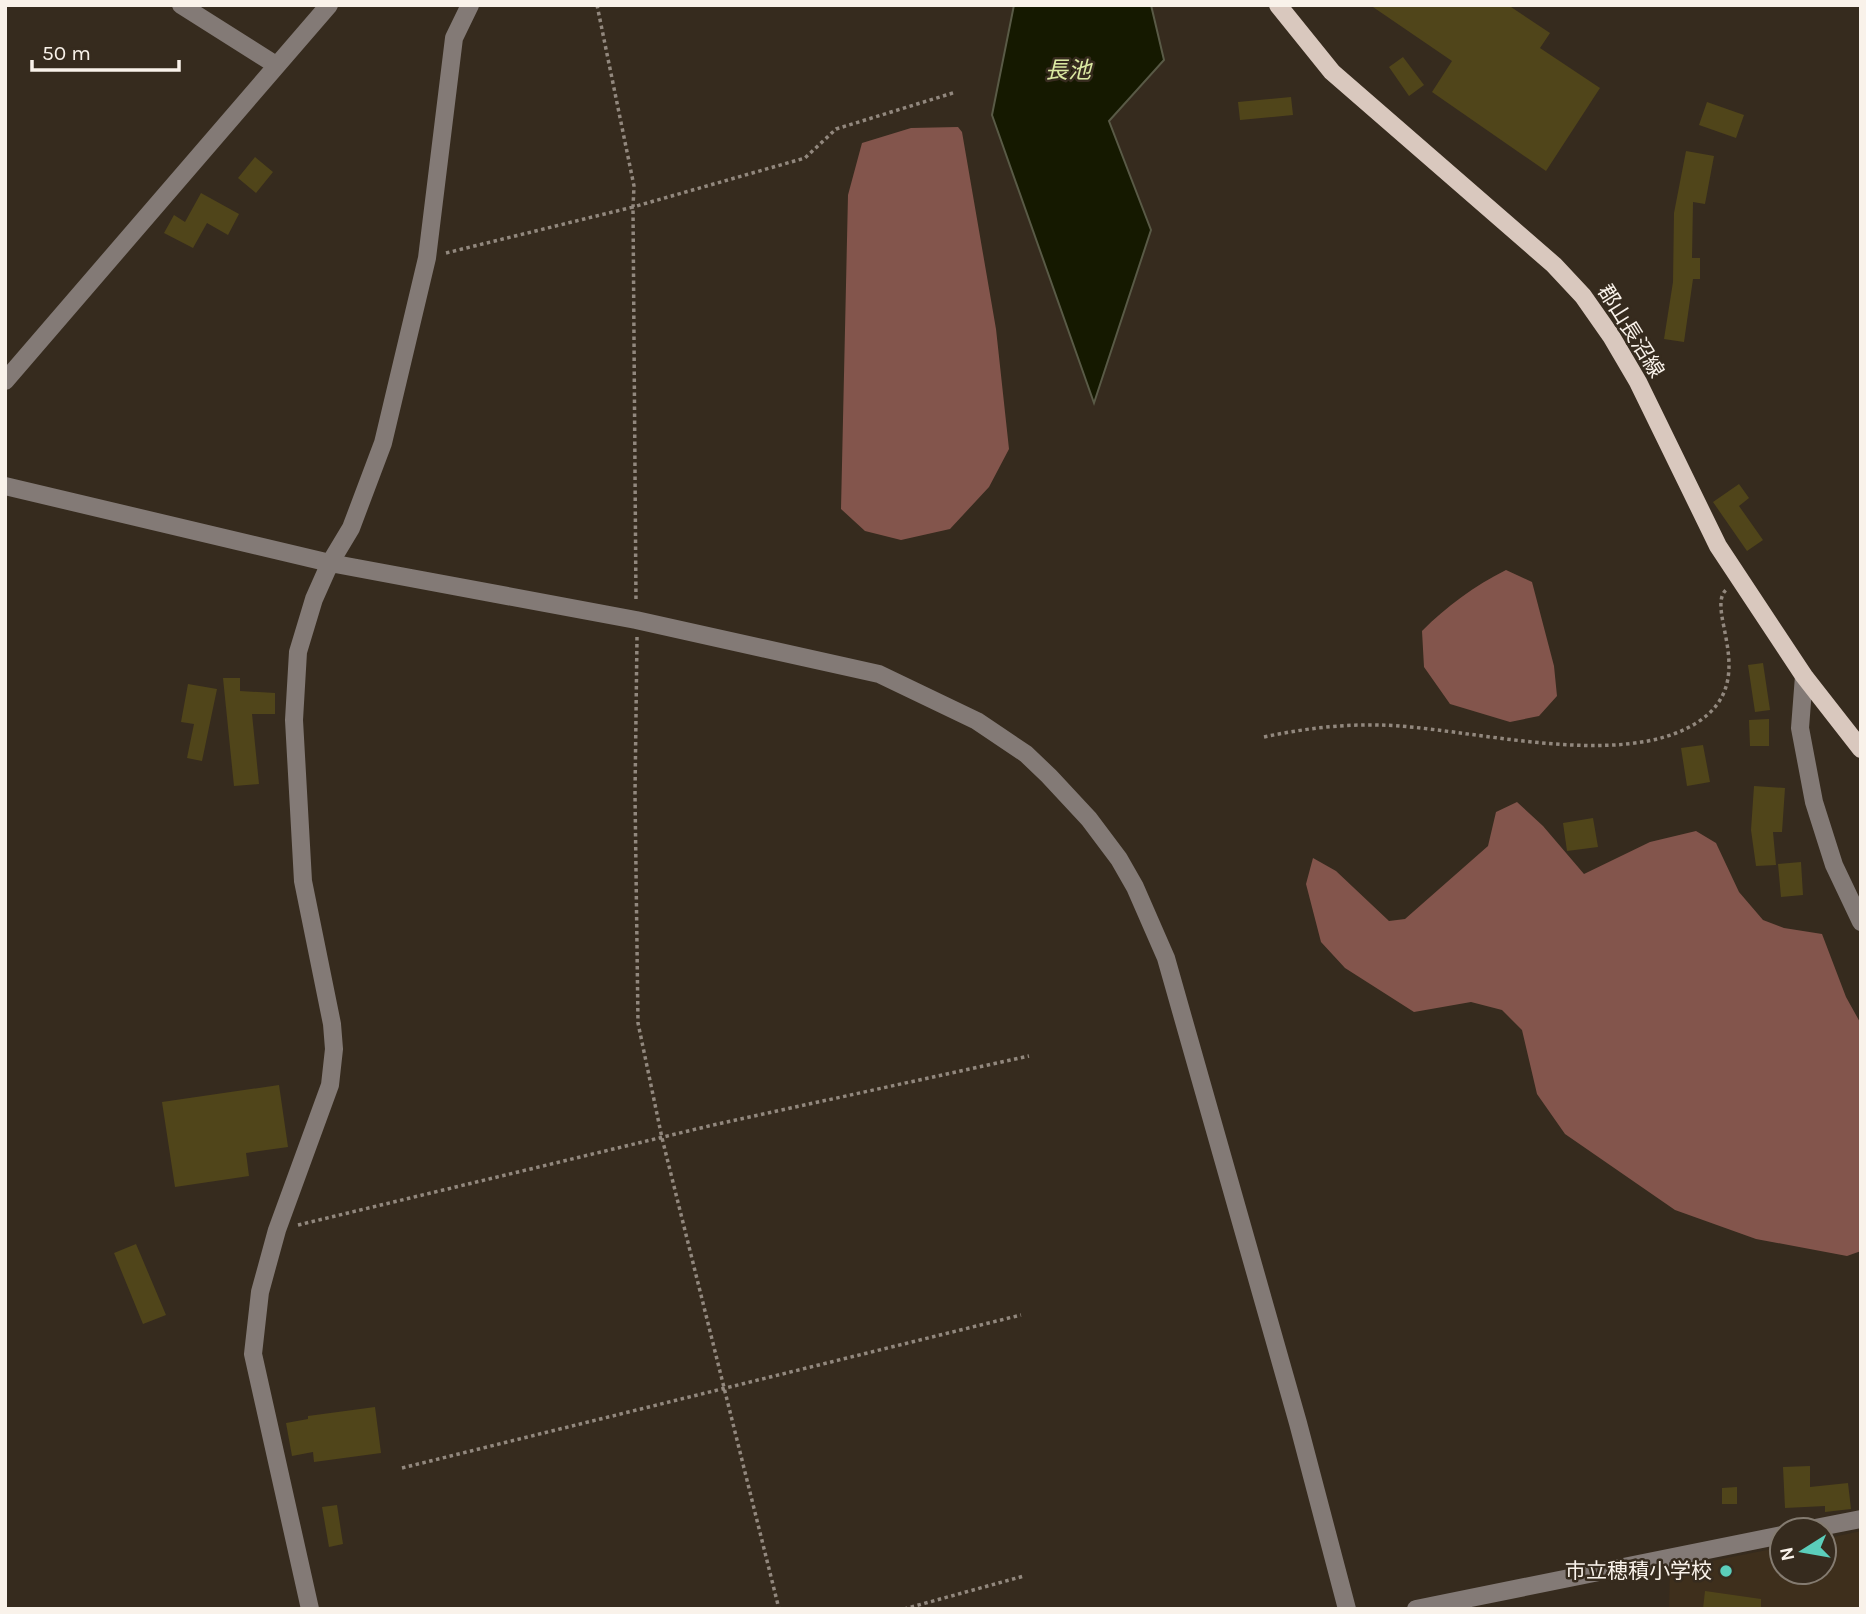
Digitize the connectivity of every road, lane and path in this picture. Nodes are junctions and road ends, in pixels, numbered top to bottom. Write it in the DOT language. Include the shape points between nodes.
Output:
graph roads {
  1 [pos="181,5"];
  2 [pos="329,5"];
  3 [pos="470,5"];
  4 [pos="597,5"];
  5 [pos="1278,5"];
  6 [pos="276,65"];
  7 [pos="956,92"];
  8 [pos="634,207"];
  9 [pos="427,258"];
  10 [pos="5,381"];
  11 [pos="5,486"];
  12 [pos="330,563"];
  13 [pos="1741,580"];
  14 [pos="636,620"];
  15 [pos="1804,676"];
  16 [pos="1264,737"];
  17 [pos="1861,749"];
  18 [pos="1861,922"];
  19 [pos="1029,1056"];
  20 [pos="662,1138"];
  21 [pos="276,1230"];
  22 [pos="1021,1315"];
  23 [pos="726,1390"];
  24 [pos="401,1468"];
  25 [pos="1861,1519"];
  26 [pos="1838,1524"];
  27 [pos="1768,1538"];
  28 [pos="1024,1576"];
  29 [pos="310,1609"];
  30 [pos="779,1609"];
  31 [pos="904,1609"];
  32 [pos="1347,1609"];
  33 [pos="1416,1609"];
  1 -- 6 [label="street"];
  2 -- 6 [label="street"];
  3 -- 9 [label="street" via="454,38"];
  4 -- 8 [label="path" via="634,186"];
  5 -- 13 [label="main road, 郡山長沼線" via="1332,72 1555,265 1583,296 1638,382 1718,546"];
  6 -- 10 [label="street"];
  7 -- 8 [label="path" via="849,124 805,158"];
  8 -- 9 [label="path"];
  8 -- 14 [label="path"];
  9 -- 12 [label="street" via="383,443 351,528"];
  11 -- 12 [label="street"];
  12 -- 14 [label="street"];
  12 -- 21 [label="street" via="298,652 294,720 303,881 334,1049 330,1085"];
  13 -- 15 [label="main road, 郡山長沼線"];
  13 -- 16 [label="path" via="1720,595 1730,649 1726,691 1699,722 1655,739 1566,744 1380,725 1295,730"];
  14 -- 20 [label="path" via="636,1003"];
  14 -- 32 [label="street" via="879,674 955,708 1026,754 1076,804 1119,859 1156,933 1180,1001"];
  15 -- 17 [label="main road, 郡山長沼線"];
  15 -- 18 [label="street" via="1800,728 1814,802 1834,864"];
  19 -- 20 [label="path"];
  20 -- 21 [label="path"];
  20 -- 23 [label="path"];
  21 -- 29 [label="street" via="260,1292 253,1354"];
  22 -- 23 [label="path"];
  23 -- 24 [label="path"];
  23 -- 30 [label="path"];
  25 -- 26 [label="street"];
  27 -- 33 [label="street"];
  28 -- 31 [label="path"];
}
